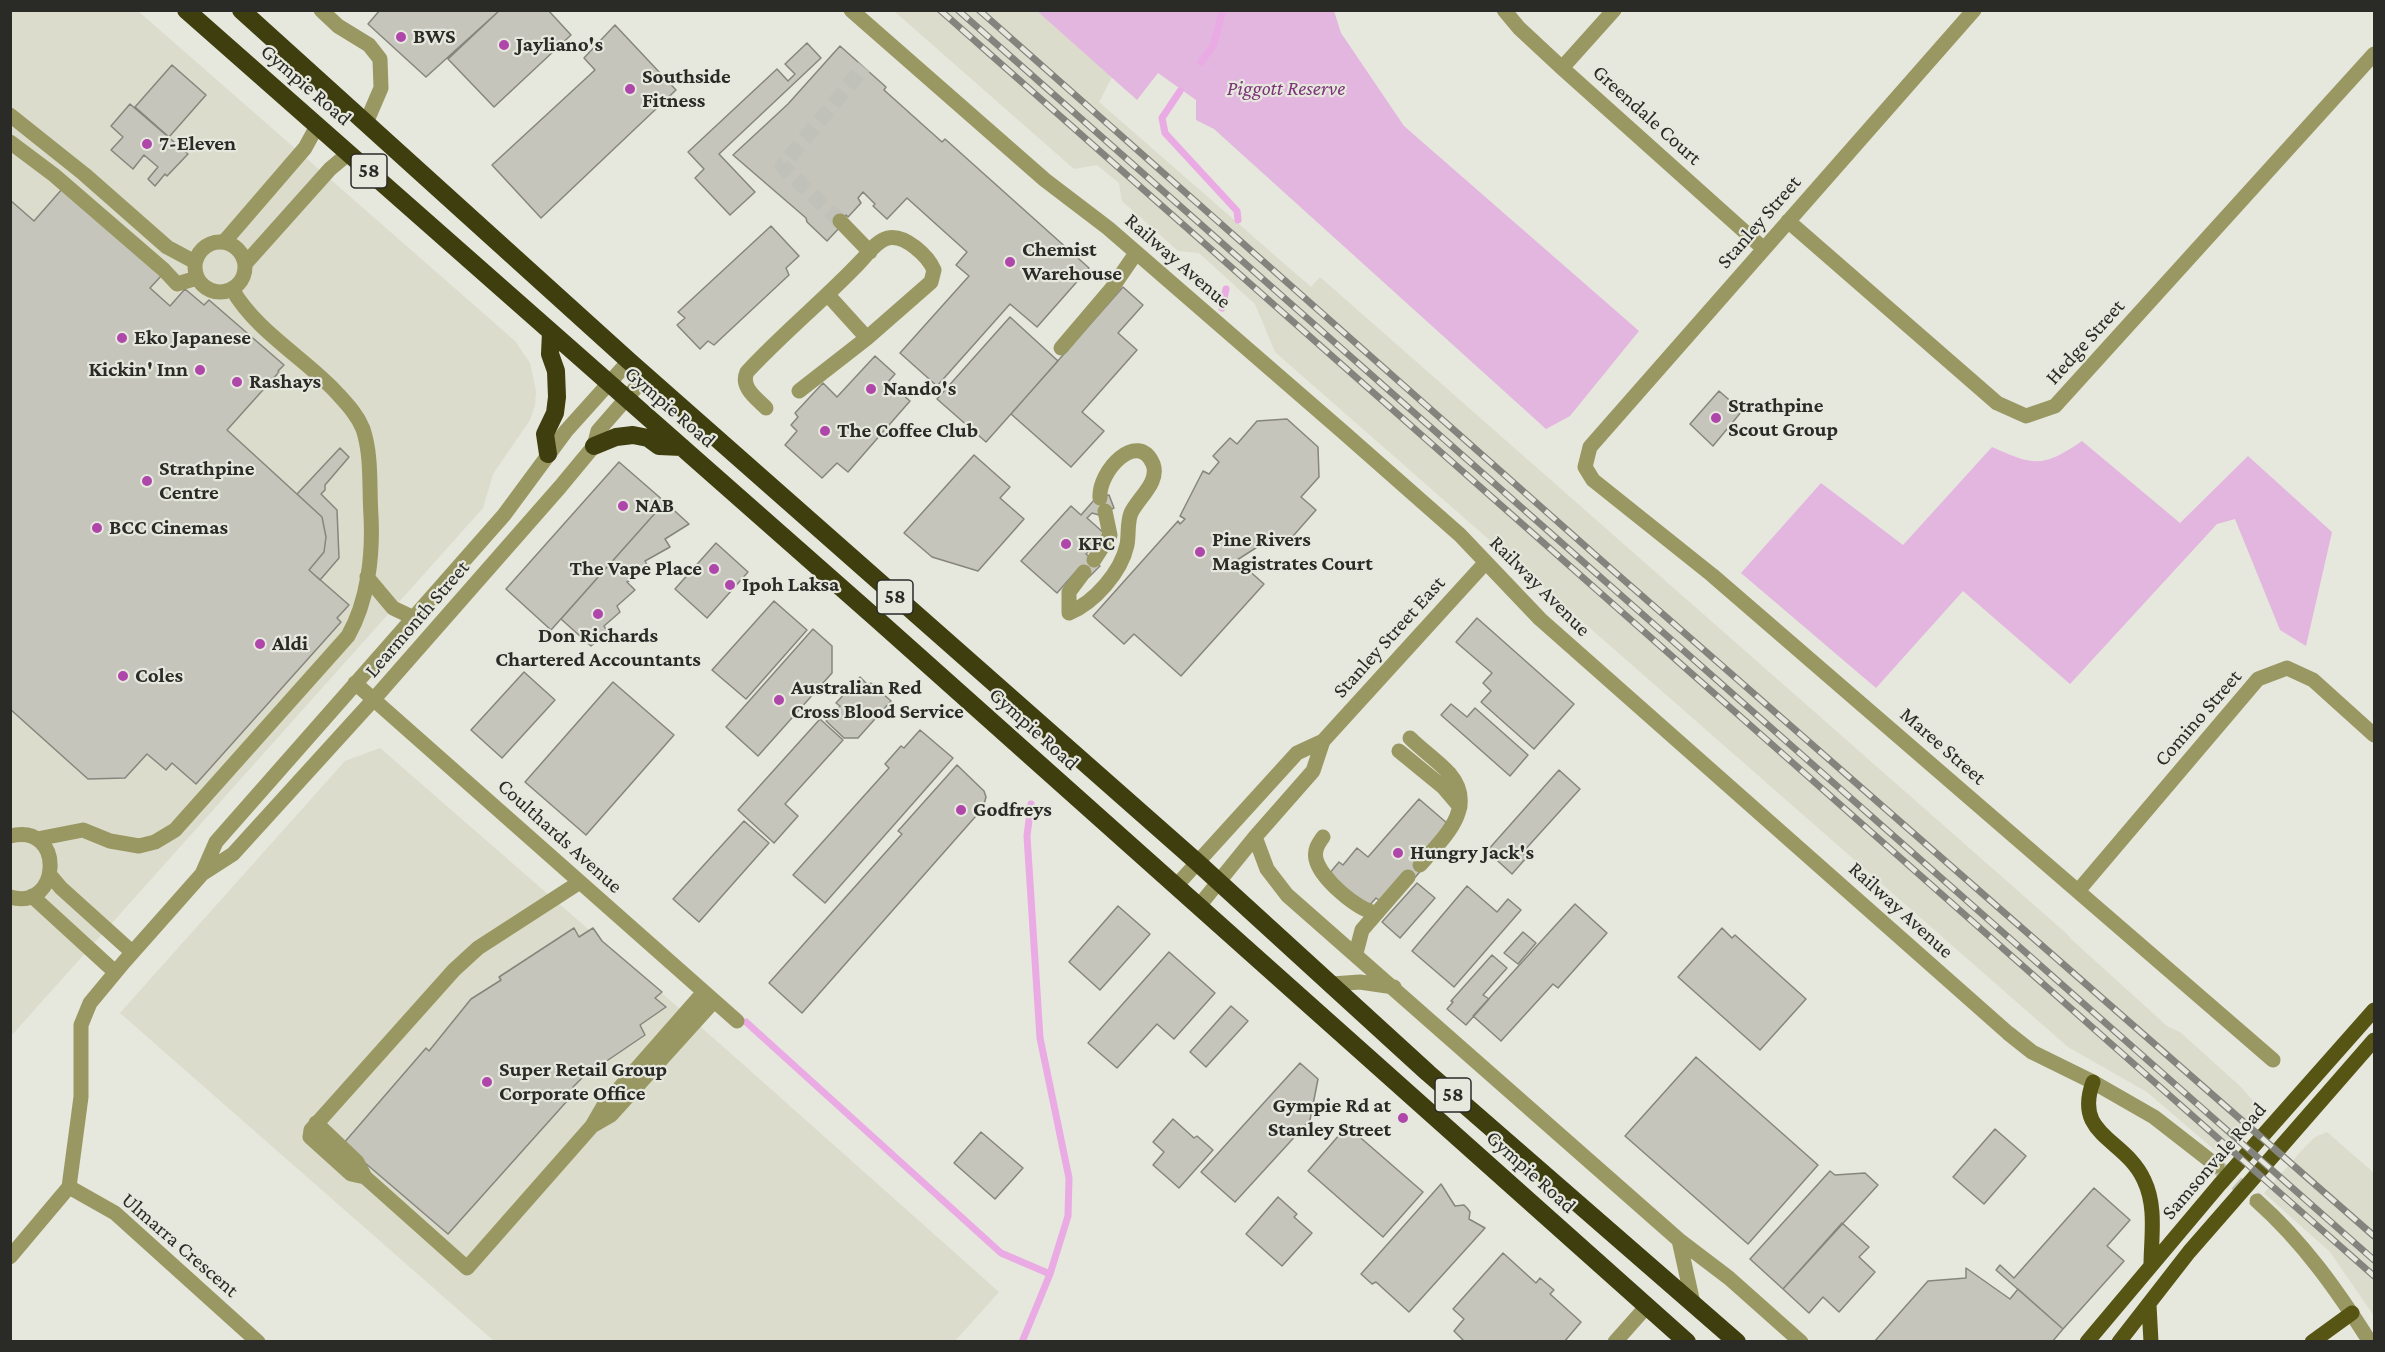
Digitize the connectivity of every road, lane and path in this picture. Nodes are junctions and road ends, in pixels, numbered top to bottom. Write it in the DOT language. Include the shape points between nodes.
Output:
graph roads {
  1 [pos="186,10"];
  2 [pos="241,10"];
  3 [pos="321,10"];
  4 [pos="851,10"];
  5 [pos="1504,10"];
  6 [pos="1614,10"];
  7 [pos="1974,10"];
  8 [pos="2373,58"];
  9 [pos="1562,68"];
  10 [pos="10,115"];
  11 [pos="366,123"];
  12 [pos="317,126"];
  13 [pos="10,142"];
  14 [pos="349,153"];
  15 [pos="840,221"];
  16 [pos="1788,221"];
  17 [pos="224,242"];
  18 [pos="1764,249"];
  19 [pos="870,252"];
  20 [pos="1136,253"];
  21 [pos="195,262"];
  22 [pos="245,264"];
  23 [pos="197,278"];
  24 [pos="232,289"];
  25 [pos="828,295"];
  26 [pos="551,332"];
  27 [pos="867,338"];
  28 [pos="1061,348"];
  29 [pos="629,362"];
  30 [pos="646,376"];
  31 [pos="609,384"];
  32 [pos="799,391"];
  33 [pos="627,399"];
  34 [pos="766,408"];
  35 [pos="594,446"];
  36 [pos="682,447"];
  37 [pos="548,454"];
  38 [pos="1585,467"];
  39 [pos="1103,505"];
  40 [pos="1486,562"];
  41 [pos="367,577"];
  42 [pos="425,605"];
  43 [pos="414,618"];
  44 [pos="443,620"];
  45 [pos="355,683"];
  46 [pos="374,699"];
  47 [pos="2374,735"];
  48 [pos="1410,738"];
  49 [pos="1323,741"];
  50 [pos="1399,751"];
  51 [pos="1460,807"];
  52 [pos="10,836"];
  53 [pos="1255,837"];
  54 [pos="1323,837"];
  55 [pos="37,839"];
  56 [pos="1197,862"];
  57 [pos="1420,865"];
  58 [pos="202,874"];
  59 [pos="50,875"];
  60 [pos="1408,877"];
  61 [pos="580,882"];
  62 [pos="1219,882"];
  63 [pos="1176,886"];
  64 [pos="2078,891"];
  65 [pos="32,896"];
  66 [pos="12,899"];
  67 [pos="1199,906"];
  68 [pos="1377,913"];
  69 [pos="132,952"];
  70 [pos="1356,953"];
  71 [pos="115,972"];
  72 [pos="1332,984"];
  73 [pos="1395,987"];
  74 [pos="709,996"];
  75 [pos="2374,1010"];
  76 [pos="737,1021"];
  77 [pos="2374,1040"];
  78 [pos="2273,1060"];
  79 [pos="2093,1082"];
  80 [pos="2217,1166"];
  81 [pos="69,1187"];
  82 [pos="2257,1202"];
  83 [pos="1679,1240"];
  84 [pos="10,1257"];
  85 [pos="2151,1266"];
  86 [pos="1693,1303"];
  87 [pos="2149,1305"];
  88 [pos="1647,1306"];
  89 [pos="2352,1313"];
  90 [pos="258,1341"];
  91 [pos="1615,1341"];
  92 [pos="1687,1341"];
  93 [pos="1737,1341"];
  94 [pos="1801,1341"];
  95 [pos="2087,1341"];
  96 [pos="2120,1341"];
  97 [pos="2151,1341"];
  98 [pos="2312,1341"];
  99 [pos="2370,1341"];
  1 -- 12 [label="highway, Gympie Road / 58"];
  2 -- 11 [label="highway, Gympie Road / 58"];
  3 -- 11 [label="street" via="369,45 380,58 381,88"];
  4 -- 20 [label="street, Railway Avenue" via="1045,180"];
  5 -- 9 [label="street, Greendale Court"];
  6 -- 9 [label="street"];
  7 -- 16 [label="street, Stanley Street"];
  8 -- 16 [label="street, Hedge Street" via="2055,406 2026,416 1997,403"];
  9 -- 18 [label="street, Greendale Court"];
  10 -- 21 [label="street" via="167,247"];
  11 -- 29 [label="highway, Gympie Road / 58"];
  12 -- 14 [label="highway, Gympie Road / 58"];
  12 -- 17 [label="street" via="305,148"];
  13 -- 23 [label="street" via="54,175 177,285"];
  14 -- 22 [label="street"];
  14 -- 26 [label="highway, Gympie Road / 58"];
  15 -- 19 [label="street"];
  16 -- 18 [label="street, Stanley Street"];
  17 -- 21 [label="street" via="202,248"];
  17 -- 22 [label="street" via="238,250"];
  18 -- 38 [label="street, Stanley Street" via="1590,447"];
  19 -- 25 [label="street"];
  19 -- 27 [label="street" via="882,241 897,238 918,251 934,270 931,282"];
  20 -- 28 [label="street" via="1113,288"];
  20 -- 40 [label="street, Railway Avenue" via="1460,535"];
  21 -- 23 [label="street"];
  22 -- 24 [label="street" via="242,279"];
  23 -- 24 [label="street" via="208,290"];
  24 -- 41 [label="street" via="249,314 328,384 358,419 368,456 371,544"];
  25 -- 27 [label="street"];
  25 -- 34 [label="street" via="747,372 746,387"];
  26 -- 31 [label="highway, Gympie Road / 58"];
  26 -- 37 [label="highway" via="550,354 556,371 557,397 555,413 545,434"];
  27 -- 32 [label="street"];
  29 -- 30 [label="highway, Gympie Road / 58"];
  29 -- 31 [label="street, Learmonth Street"];
  30 -- 33 [label="street, Learmonth Street"];
  30 -- 56 [label="highway, Gympie Road / 58"];
  31 -- 33 [label="highway, Gympie Road / 58"];
  31 -- 37 [label="street, Learmonth Street"];
  33 -- 35 [label="street, Learmonth Street" via="598,431"];
  33 -- 36 [label="highway, Gympie Road / 58"];
  35 -- 36 [label="highway" via="633,435 660,446"];
  35 -- 44 [label="street, Learmonth Street"];
  36 -- 63 [label="highway, Gympie Road / 58"];
  37 -- 42 [label="street, Learmonth Street" via="504,515"];
  38 -- 64 [label="street, Maree Street" via="1593,480 1712,575"];
  39 -- 39 [label="street" via="1099,488 1109,469 1131,451 1149,459 1154,478 1130,515 1124,556 1092,598 1069,612 1069,592 1110,535"];
  40 -- 49 [label="street, Stanley Street East"];
  40 -- 79 [label="street, Railway Avenue" via="1540,619 2008,1033 2032,1052"];
  41 -- 43 [label="street" via="393,608"];
  41 -- 55 [label="street" via="362,605 348,636 176,830 139,846 124,845 83,830"];
  42 -- 43 [label="street, Learmonth Street"];
  42 -- 44 [label="street"];
  43 -- 45 [label="street, Learmonth Street"];
  44 -- 46 [label="street, Learmonth Street"];
  45 -- 46 [label="street, Coulthards Avenue"];
  45 -- 58 [label="street, Learmonth Street" via="216,842"];
  46 -- 58 [label="street, Learmonth Street" via="233,854"];
  46 -- 61 [label="street, Coulthards Avenue"];
  47 -- 64 [label="street, Comino Street" via="2313,680 2286,668 2258,679"];
  48 -- 51 [label="street" via="1449,773 1458,790"];
  49 -- 53 [label="street, Stanley Street East" via="1313,771"];
  49 -- 56 [label="street, Stanley Street East" via="1297,753"];
  50 -- 51 [label="street" via="1443,787"];
  51 -- 57 [label="street" via="1451,829"];
  52 -- 55 [label="street"];
  53 -- 62 [label="street, Stanley Street East"];
  53 -- 70 [label="street" via="1276,883"];
  54 -- 68 [label="street" via="1315,852 1318,866 1332,884 1364,910"];
  55 -- 59 [label="street" via="49,853"];
  56 -- 62 [label="highway, Gympie Road / 58"];
  56 -- 63 [label="street, Stanley Street East"];
  58 -- 69 [label="street, Learmonth Street"];
  59 -- 65 [label="street"];
  59 -- 69 [label="street"];
  60 -- 68 [label="street"];
  61 -- 74 [label="street, Coulthards Avenue"];
  61 -- 74 [label="street" via="478,948 454,970 316,1123 310,1137 316,1144 351,1173 365,1177 467,1268 592,1126 611,1115"];
  62 -- 67 [label="street, Stanley Street East"];
  62 -- 72 [label="highway, Gympie Road / 58"];
  63 -- 67 [label="highway, Gympie Road / 58"];
  64 -- 78 [label="street, Maree Street"];
  65 -- 66 [label="street"];
  65 -- 71 [label="street"];
  67 -- 88 [label="highway, Gympie Road / 58"];
  68 -- 70 [label="street" via="1362,930"];
  69 -- 71 [label="street, Learmonth Street"];
  70 -- 73 [label="street"];
  71 -- 81 [label="street, Learmonth Street" via="90,1003 81,1025 81,1097"];
  72 -- 73 [label="street" via="1360,982"];
  72 -- 86 [label="highway, Gympie Road / 58" via="1428,1073"];
  73 -- 83 [label="street"];
  74 -- 76 [label="street, Coulthards Avenue"];
  75 -- 85 [label="main road, Samsonvale Road"];
  77 -- 87 [label="main road, Samsonvale Road" via="2189,1252"];
  79 -- 80 [label="street, Railway Avenue" via="2154,1117"];
  79 -- 85 [label="main road" via="2088,1115 2128,1155 2147,1188 2152,1212"];
  81 -- 84 [label="street"];
  81 -- 90 [label="street, Ulmarra Crescent" via="115,1213"];
  82 -- 89 [label="street" via="2304,1248"];
  83 -- 86 [label="street"];
  83 -- 94 [label="street"];
  85 -- 95 [label="main road, Samsonvale Road"];
  86 -- 93 [label="highway, Gympie Road / 58"];
  87 -- 96 [label="main road, Samsonvale Road"];
  87 -- 97 [label="main road"];
  88 -- 91 [label="street"];
  88 -- 92 [label="highway, Gympie Road / 58"];
  89 -- 98 [label="main road"];
  89 -- 99 [label="street"];
}
